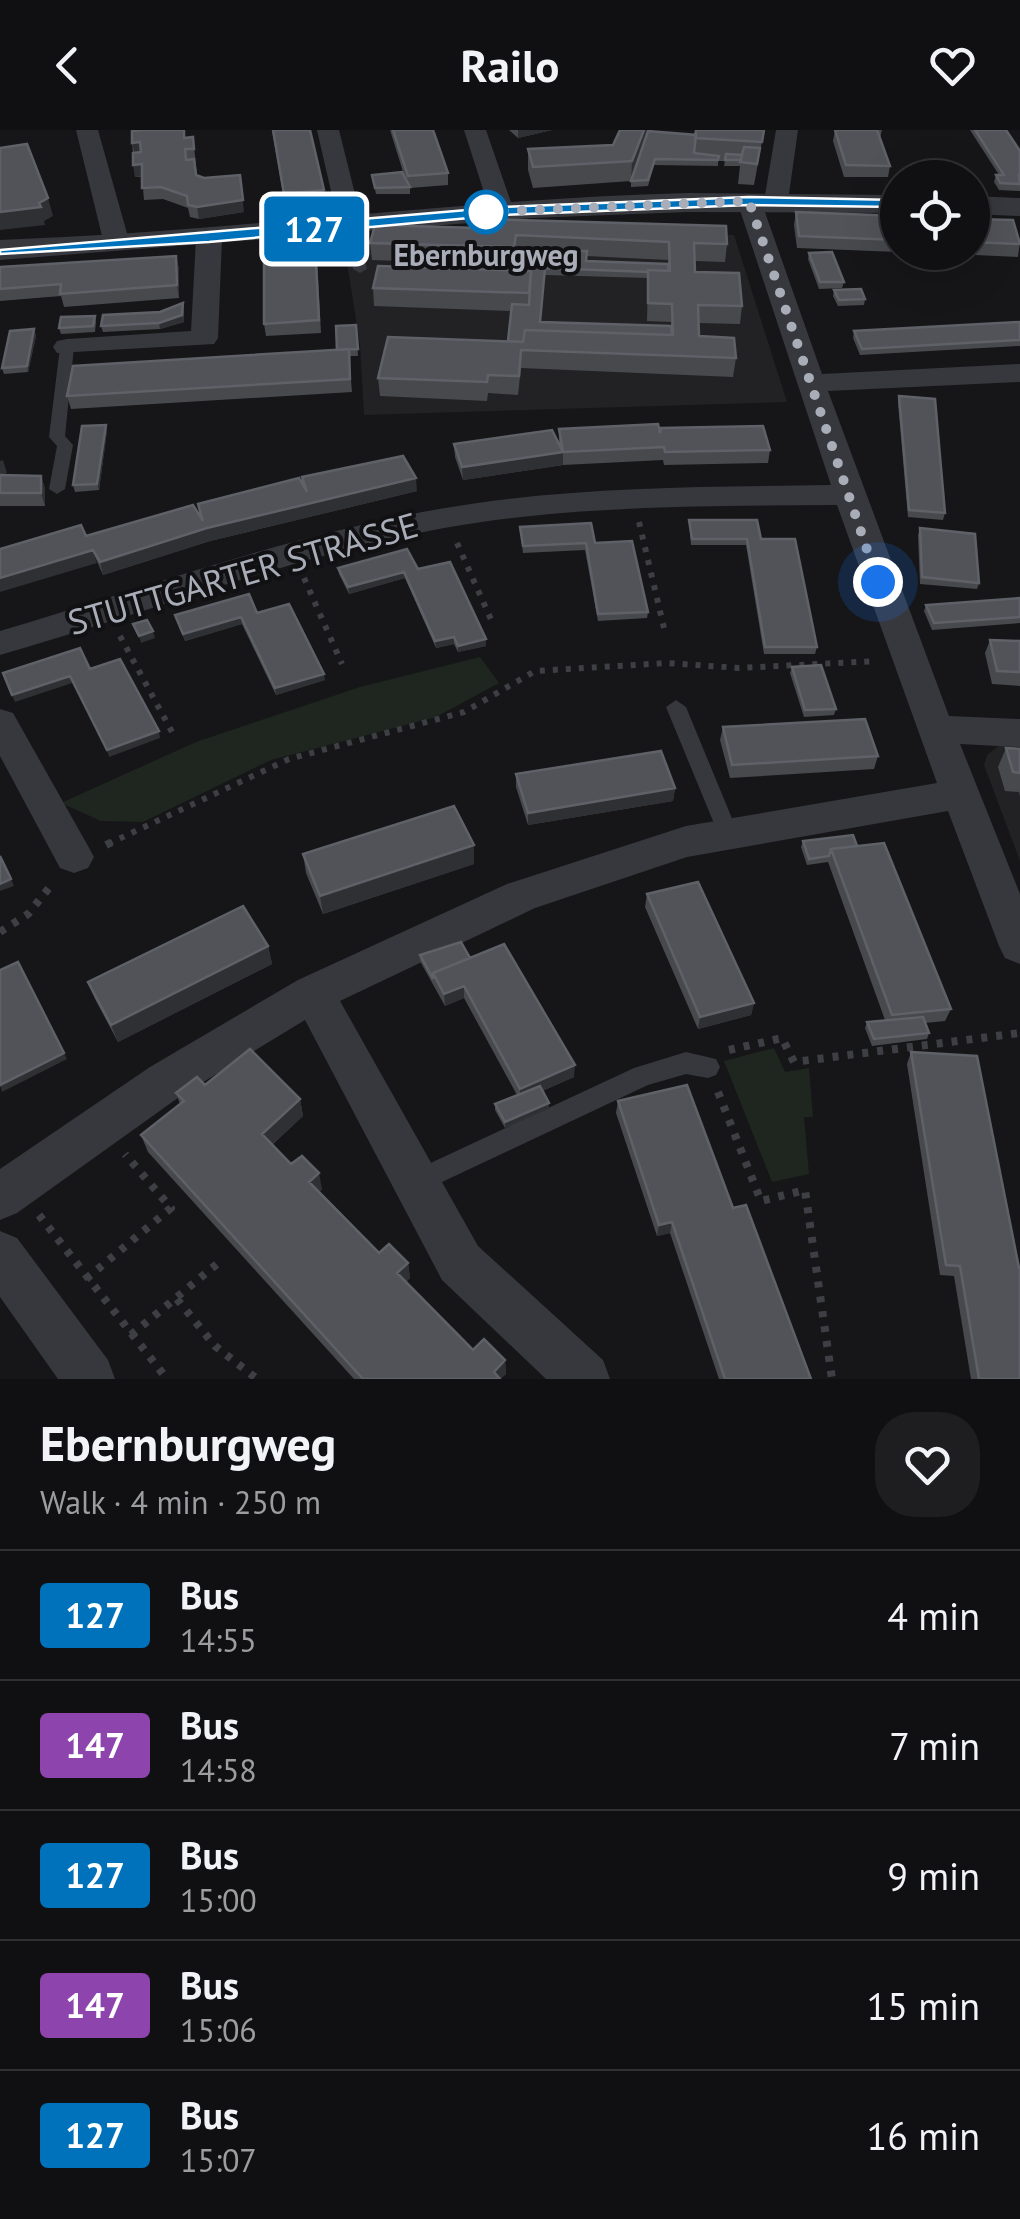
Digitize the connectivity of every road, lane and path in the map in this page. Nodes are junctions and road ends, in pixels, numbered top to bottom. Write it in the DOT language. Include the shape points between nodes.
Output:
graph roads {
  1 [pos="87,130"];
  2 [pos="328,130"];
  3 [pos="475,130"];
  4 [pos="787,130"];
  5 [pos="763,201"];
  6 [pos="880,204"];
  7 [pos="990,206"];
  8 [pos="1020,206"];
  9 [pos="502,211"];
  10 [pos="351,226"];
  11 [pos="209,238"];
  12 [pos="117,244"];
  13 [pos="0,250"];
  14 [pos="360,269"];
  15 [pos="67,346"];
  16 [pos="1020,373"];
  17 [pos="814,383"];
  18 [pos="57,489"];
  19 [pos="847,496"];
  20 [pos="632,498"];
  21 [pos="446,518"];
  22 [pos="293,553"];
  23 [pos="107,612"];
  24 [pos="493,624"];
  25 [pos="664,628"];
  26 [pos="0,643"];
  27 [pos="907,658"];
  28 [pos="342,664"];
  29 [pos="676,707"];
  30 [pos="0,722"];
  31 [pos="933,729"];
  32 [pos="172,732"];
  33 [pos="1020,733"];
  34 [pos="960,794"];
  35 [pos="728,833"];
  36 [pos="74,857"];
  37 [pos="0,932"];
  38 [pos="1020,946"];
  39 [pos="313,993"];
  40 [pos="1020,1032"];
  41 [pos="708,1067"];
  42 [pos="99,1128"];
  43 [pos="416,1182"];
  44 [pos="9,1192"];
  45 [pos="0,1254"];
  46 [pos="224,1259"];
  47 [pos="86,1279"];
  48 [pos="176,1299"];
  49 [pos="131,1335"];
  50 [pos="89,1379"];
  51 [pos="167,1379"];
  52 [pos="257,1379"];
  53 [pos="584,1379"];
  54 [pos="832,1379"];
  1 -- 12 [label="street"];
  2 -- 10 [label="street"];
  3 -- 9 [label="street"];
  4 -- 5 [label="street" via="774,188"];
  5 -- 6 [label="street"];
  5 -- 9 [label="street"];
  5 -- 17 [label="street"];
  7 -- 8 [label="street"];
  9 -- 10 [label="street"];
  10 -- 11 [label="street"];
  10 -- 14 [label="lane"];
  11 -- 12 [label="street"];
  11 -- 15 [label="street" via="204,338"];
  12 -- 13 [label="street"];
  15 -- 18 [label="lane"];
  16 -- 17 [label="street"];
  17 -- 19 [label="street"];
  19 -- 20 [label="street, STUTTGARTER STRASSE"];
  19 -- 27 [label="street"];
  20 -- 21 [label="street, STUTTGARTER STRASSE"];
  20 -- 25 [label="path"];
  21 -- 22 [label="street, STUTTGARTER STRASSE"];
  21 -- 24 [label="path"];
  22 -- 23 [label="street, STUTTGARTER STRASSE"];
  22 -- 28 [label="path"];
  23 -- 26 [label="street, STUTTGARTER STRASSE"];
  23 -- 32 [label="path"];
  27 -- 31 [label="street"];
  27 -- 36 [label="path" via="535,672 464,712 289,759"];
  29 -- 35 [label="lane"];
  30 -- 36 [label="street"];
  31 -- 33 [label="street"];
  31 -- 34 [label="street"];
  34 -- 35 [label="street"];
  34 -- 38 [label="street"];
  35 -- 39 [label="street" via="521,896"];
  36 -- 37 [label="path" via="28,914"];
  39 -- 42 [label="street"];
  39 -- 43 [label="street"];
  40 -- 41 [label="path" via="794,1062 782,1038 715,1053"];
  41 -- 43 [label="lane" via="686,1063 643,1076"];
  41 -- 54 [label="path" via="761,1201 805,1190"];
  42 -- 44 [label="street"];
  42 -- 47 [label="path" via="171,1208"];
  43 -- 53 [label="street" via="460,1263"];
  44 -- 47 [label="path"];
  45 -- 50 [label="street"];
  46 -- 48 [label="path"];
  47 -- 49 [label="path"];
  48 -- 49 [label="path"];
  48 -- 52 [label="path" via="214,1346"];
  49 -- 51 [label="path"];
}
